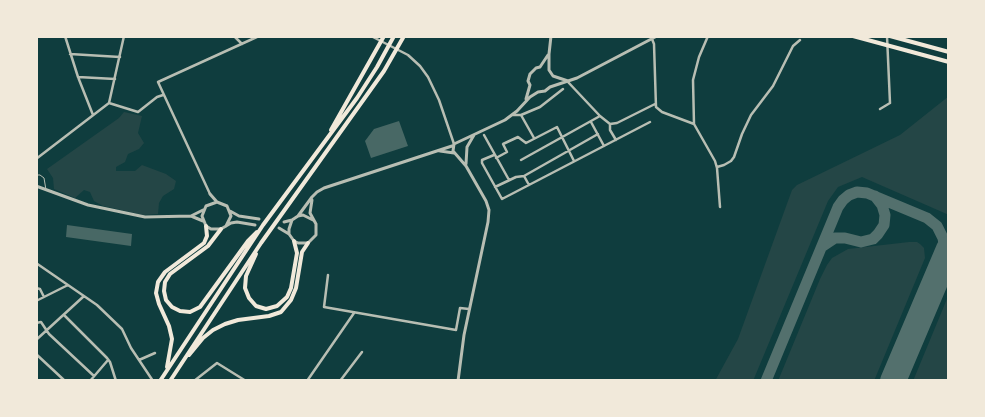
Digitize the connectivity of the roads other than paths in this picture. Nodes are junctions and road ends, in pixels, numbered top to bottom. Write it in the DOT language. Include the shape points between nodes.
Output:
graph roads {
  1 [pos="64,36"];
  2 [pos="124,36"];
  3 [pos="234,36"];
  4 [pos="258,36"];
  5 [pos="384,36"];
  6 [pos="394,36"];
  7 [pos="404,36"];
  8 [pos="551,36"];
  9 [pos="657,36"];
  10 [pos="708,36"];
  11 [pos="853,36"];
  12 [pos="889,36"];
  13 [pos="372,37"];
  14 [pos="652,39"];
  15 [pos="800,40"];
  16 [pos="242,44"];
  17 [pos="949,52"];
  18 [pos="70,54"];
  19 [pos="548,54"];
  20 [pos="120,57"];
  21 [pos="949,62"];
  22 [pos="540,67"];
  23 [pos="549,70"];
  24 [pos="553,76"];
  25 [pos="78,77"];
  26 [pos="115,79"];
  27 [pos="568,82"];
  28 [pos="530,85"];
  29 [pos="550,87"];
  30 [pos="563,89"];
  31 [pos="538,92"];
  32 [pos="164,95"];
  33 [pos="525,102"];
  34 [pos="109,103"];
  35 [pos="655,104"];
  36 [pos="880,109"];
  37 [pos="93,115"];
  38 [pos="512,115"];
  39 [pos="522,115"];
  40 [pos="600,116"];
  41 [pos="591,122"];
  42 [pos="650,122"];
  43 [pos="610,124"];
  44 [pos="694,124"];
  45 [pos="474,134"];
  46 [pos="598,134"];
  47 [pos="484,135"];
  48 [pos="534,138"];
  49 [pos="562,138"];
  50 [pos="616,140"];
  51 [pos="323,142"];
  52 [pos="456,143"];
  53 [pos="604,146"];
  54 [pos="467,147"];
  55 [pos="569,150"];
  56 [pos="438,151"];
  57 [pos="466,152"];
  58 [pos="456,154"];
  59 [pos="495,156"];
  60 [pos="36,159"];
  61 [pos="520,160"];
  62 [pos="574,161"];
  63 [pos="466,166"];
  64 [pos="717,167"];
  65 [pos="36,175"];
  66 [pos="524,176"];
  67 [pos="509,180"];
  68 [pos="529,185"];
  69 [pos="36,186"];
  70 [pos="495,187"];
  71 [pos="46,190"];
  72 [pos="210,194"];
  73 [pos="312,197"];
  74 [pos="216,202"];
  75 [pos="211,203"];
  76 [pos="720,207"];
  77 [pos="203,210"];
  78 [pos="230,211"];
  79 [pos="191,216"];
  80 [pos="298,216"];
  81 [pos="259,219"];
  82 [pos="292,220"];
  83 [pos="313,220"];
  84 [pos="203,221"];
  85 [pos="284,222"];
  86 [pos="255,225"];
  87 [pos="206,226"];
  88 [pos="226,226"];
  89 [pos="280,228"];
  90 [pos="221,229"];
  91 [pos="289,234"];
  92 [pos="294,240"];
  93 [pos="250,242"];
  94 [pos="261,243"];
  95 [pos="308,243"];
  96 [pos="37,264"];
  97 [pos="328,275"];
  98 [pos="68,285"];
  99 [pos="36,288"];
  100 [pos="84,296"];
  101 [pos="44,297"];
  102 [pos="36,301"];
  103 [pos="469,310"];
  104 [pos="354,314"];
  105 [pos="64,315"];
  106 [pos="36,323"];
  107 [pos="47,331"];
  108 [pos="36,340"];
  109 [pos="362,352"];
  110 [pos="155,353"];
  111 [pos="36,354"];
  112 [pos="108,360"];
  113 [pos="139,360"];
  114 [pos="183,360"];
  115 [pos="166,371"];
  116 [pos="94,376"];
  117 [pos="243,380"];
  118 [pos="66,381"];
  119 [pos="90,381"];
  120 [pos="116,381"];
  121 [pos="153,381"];
  122 [pos="160,381"];
  123 [pos="170,381"];
  124 [pos="194,381"];
  125 [pos="307,381"];
  126 [pos="340,381"];
  127 [pos="458,381"];
  1 -- 18 [label="street"];
  2 -- 20 [label="street"];
  3 -- 16 [label="street"];
  4 -- 16 [label="street"];
  5 -- 51 [label="highway"];
  6 -- 51 [label="highway" via="357,98"];
  7 -- 94 [label="highway" via="384,71"];
  8 -- 19 [label="street"];
  9 -- 14 [label="street"];
  10 -- 44 [label="street" via="693,80"];
  11 -- 21 [label="highway"];
  12 -- 17 [label="highway"];
  12 -- 36 [label="street" via="890,103"];
  13 -- 52 [label="street" via="408,55 420,66 439,100"];
  14 -- 27 [label="street"];
  14 -- 35 [label="street"];
  15 -- 64 [label="street" via="752,115 734,157 724,166"];
  16 -- 32 [label="street" via="158,82"];
  18 -- 20 [label="street"];
  18 -- 25 [label="street"];
  19 -- 22 [label="street"];
  19 -- 23 [label="street"];
  20 -- 26 [label="street"];
  22 -- 23 [label="street"];
  22 -- 28 [label="street" via="530,74"];
  23 -- 24 [label="street"];
  24 -- 27 [label="street"];
  24 -- 29 [label="street"];
  25 -- 26 [label="street"];
  25 -- 37 [label="street"];
  26 -- 34 [label="street"];
  27 -- 29 [label="street"];
  27 -- 40 [label="street"];
  28 -- 31 [label="street"];
  28 -- 33 [label="street"];
  29 -- 31 [label="street"];
  30 -- 39 [label="street" via="540,107"];
  31 -- 33 [label="street"];
  32 -- 34 [label="street" via="138,112"];
  32 -- 72 [label="street"];
  33 -- 38 [label="street"];
  34 -- 37 [label="street"];
  35 -- 43 [label="street"];
  35 -- 44 [label="street" via="662,112"];
  37 -- 60 [label="street"];
  38 -- 39 [label="street"];
  38 -- 45 [label="street"];
  39 -- 48 [label="street"];
  40 -- 41 [label="street"];
  40 -- 43 [label="street"];
  41 -- 46 [label="street"];
  41 -- 49 [label="street"];
  42 -- 50 [label="street"];
  43 -- 50 [label="street"];
  44 -- 64 [label="street"];
  45 -- 52 [label="street"];
  45 -- 54 [label="street"];
  46 -- 53 [label="street"];
  46 -- 55 [label="street"];
  47 -- 59 [label="street"];
  48 -- 49 [label="street" via="557,127"];
  48 -- 59 [label="street" via="526,143 518,137 503,144 507,152"];
  49 -- 55 [label="street"];
  49 -- 61 [label="street"];
  50 -- 53 [label="street"];
  51 -- 93 [label="highway"];
  52 -- 54 [label="street" via="465,143"];
  52 -- 56 [label="street"];
  52 -- 58 [label="street"];
  53 -- 62 [label="street"];
  54 -- 57 [label="street"];
  55 -- 62 [label="street"];
  55 -- 66 [label="street"];
  56 -- 58 [label="street"];
  56 -- 73 [label="street" via="324,188"];
  57 -- 58 [label="street"];
  57 -- 63 [label="street"];
  58 -- 63 [label="street"];
  59 -- 67 [label="street"];
  59 -- 70 [label="street" via="482,160"];
  62 -- 68 [label="street"];
  63 -- 103 [label="street" via="486,200 488,210"];
  64 -- 76 [label="street"];
  65 -- 71 [label="lane" via="44,178"];
  66 -- 67 [label="street"];
  66 -- 68 [label="street"];
  67 -- 70 [label="street"];
  68 -- 70 [label="street" via="502,199"];
  69 -- 71 [label="street"];
  71 -- 79 [label="street" via="88,205 145,217"];
  72 -- 74 [label="street"];
  72 -- 75 [label="street"];
  73 -- 80 [label="street"];
  73 -- 83 [label="street" via="310,213"];
  74 -- 75 [label="street"];
  74 -- 78 [label="street" via="227,206"];
  75 -- 77 [label="street"];
  77 -- 79 [label="street"];
  77 -- 84 [label="street"];
  78 -- 81 [label="street"];
  78 -- 88 [label="street"];
  79 -- 84 [label="street"];
  80 -- 82 [label="street"];
  80 -- 83 [label="street"];
  82 -- 85 [label="street"];
  82 -- 91 [label="street"];
  83 -- 95 [label="street" via="316,235"];
  84 -- 87 [label="street"];
  86 -- 88 [label="street" via="237,222"];
  87 -- 90 [label="street"];
  87 -- 115 [label="highway" via="204,243 165,272 158,282 156,293 172,338"];
  88 -- 90 [label="street"];
  89 -- 91 [label="street"];
  90 -- 93 [label="highway" via="208,246 170,274 165,282 166,300 180,312 200,307"];
  91 -- 92 [label="street"];
  92 -- 94 [label="highway" via="297,252 291,288 277,306 266,308 256,306 248,298 245,288 246,276"];
  92 -- 95 [label="street"];
  93 -- 115 [label="highway"];
  94 -- 114 [label="highway"];
  95 -- 114 [label="highway" via="302,252 296,288 281,312 225,324 203,338"];
  96 -- 98 [label="street"];
  97 -- 104 [label="street" via="324,307"];
  98 -- 100 [label="street"];
  98 -- 101 [label="street"];
  99 -- 101 [label="street" via="40,288"];
  100 -- 105 [label="street"];
  100 -- 113 [label="street" via="122,330"];
  101 -- 102 [label="street"];
  103 -- 104 [label="street" via="460,308 456,330"];
  103 -- 127 [label="street"];
  104 -- 125 [label="street"];
  105 -- 107 [label="street"];
  105 -- 112 [label="street"];
  106 -- 107 [label="street" via="41,322"];
  107 -- 108 [label="street"];
  107 -- 116 [label="street"];
  109 -- 126 [label="street"];
  110 -- 113 [label="street"];
  111 -- 118 [label="street"];
  112 -- 116 [label="street"];
  112 -- 120 [label="street"];
  113 -- 121 [label="street"];
  114 -- 123 [label="highway"];
  115 -- 122 [label="highway"];
  116 -- 119 [label="street"];
  117 -- 124 [label="street" via="216,363"];
}
